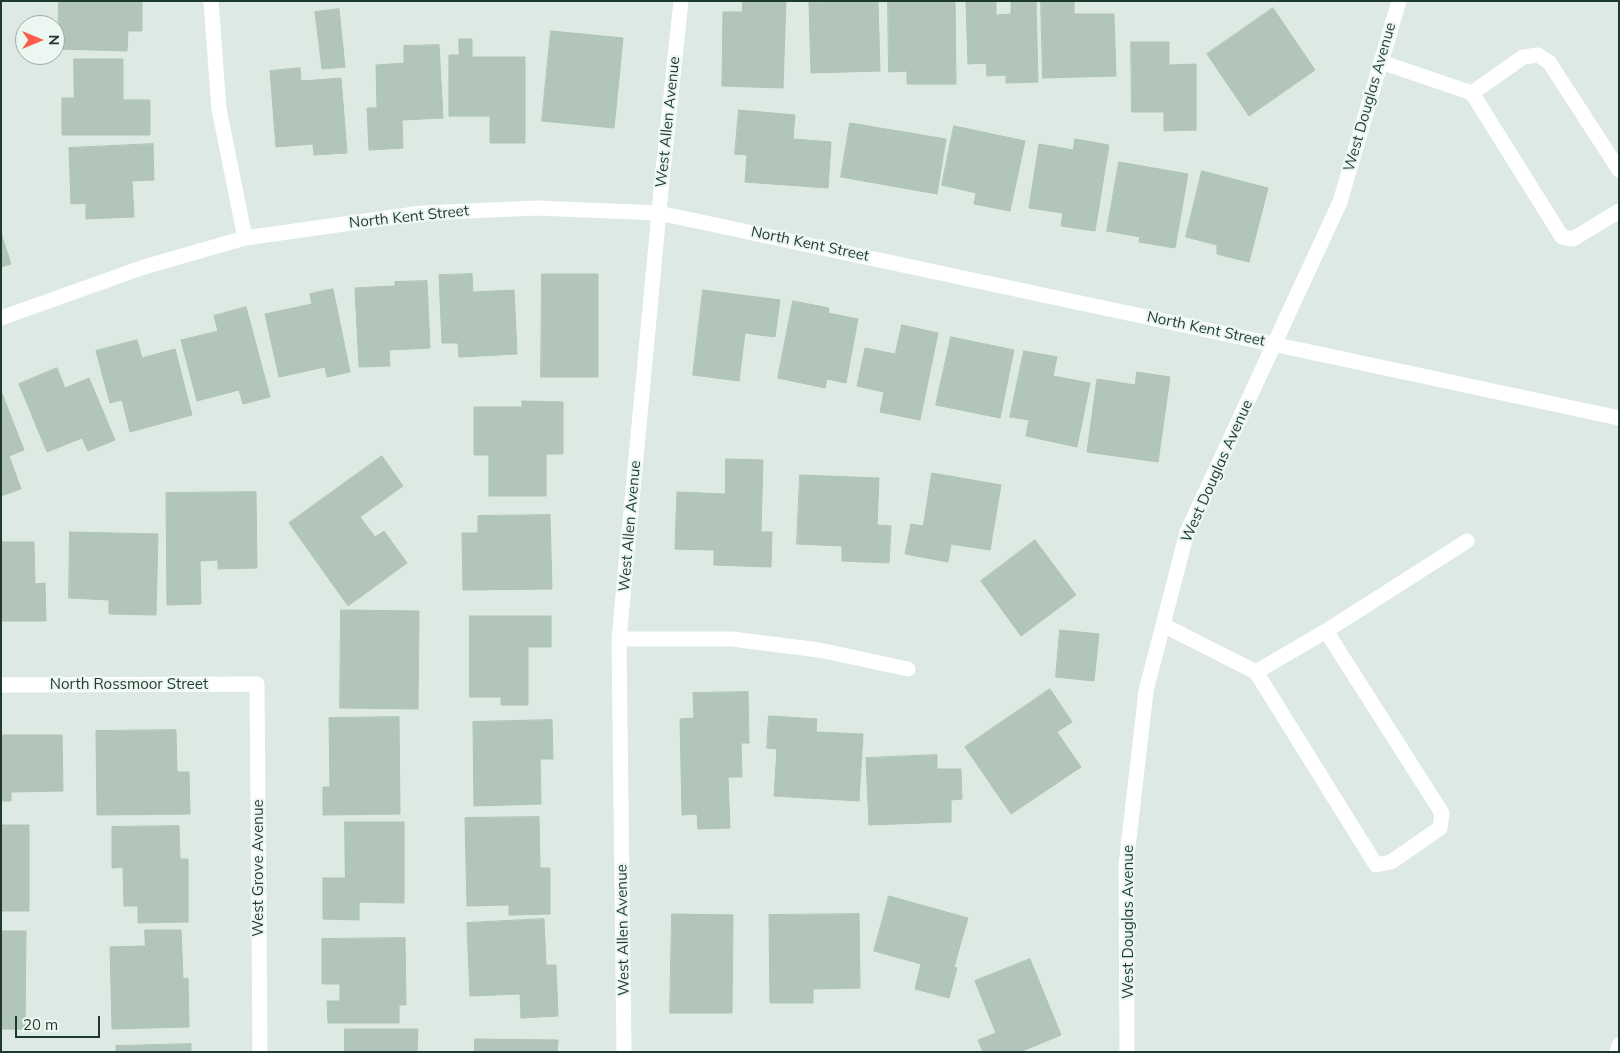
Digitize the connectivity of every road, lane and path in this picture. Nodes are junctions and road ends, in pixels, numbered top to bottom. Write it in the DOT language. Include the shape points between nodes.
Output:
graph roads {
  1 [pos="211,1"];
  2 [pos="681,1"];
  3 [pos="1398,1"];
  4 [pos="1380,62"];
  5 [pos="1472,93"];
  6 [pos="1619,170"];
  7 [pos="1619,211"];
  8 [pos="659,213"];
  9 [pos="244,238"];
  10 [pos="1,318"];
  11 [pos="1275,344"];
  12 [pos="1619,418"];
  13 [pos="1467,541"];
  14 [pos="1163,625"];
  15 [pos="1326,630"];
  16 [pos="619,638"];
  17 [pos="908,669"];
  18 [pos="1256,672"];
  19 [pos="257,684"];
  20 [pos="1,685"];
  21 [pos="1619,1045"];
  22 [pos="260,1052"];
  23 [pos="624,1052"];
  24 [pos="1127,1052"];
  25 [pos="1617,1052"];
  1 -- 9 [label="street" via="219,109"];
  2 -- 8 [label="street, West Allen Avenue"];
  3 -- 4 [label="street, West Douglas Avenue"];
  4 -- 5 [label="street"];
  4 -- 11 [label="street, West Douglas Avenue" via="1340,202"];
  5 -- 6 [label="street" via="1523,57 1538,56 1549,62"];
  5 -- 7 [label="street" via="1562,237 1573,239"];
  8 -- 9 [label="street, North Kent Street" via="537,208 422,213"];
  8 -- 11 [label="street, North Kent Street"];
  8 -- 16 [label="street, West Allen Avenue"];
  9 -- 10 [label="street, North Kent Street" via="144,267"];
  11 -- 12 [label="street, North Kent Street"];
  11 -- 14 [label="street, West Douglas Avenue" via="1187,532"];
  13 -- 15 [label="street"];
  14 -- 18 [label="street"];
  14 -- 24 [label="street, West Douglas Avenue" via="1146,691 1126,866"];
  15 -- 18 [label="street"];
  15 -- 18 [label="street" via="1442,813 1440,828 1391,862 1376,866"];
  16 -- 17 [label="street" via="732,639 819,650"];
  16 -- 23 [label="street, West Allen Avenue"];
  19 -- 20 [label="street, North Rossmoor Street"];
  19 -- 22 [label="street, West Grove Avenue"];
  21 -- 25 [label="street"];
}
